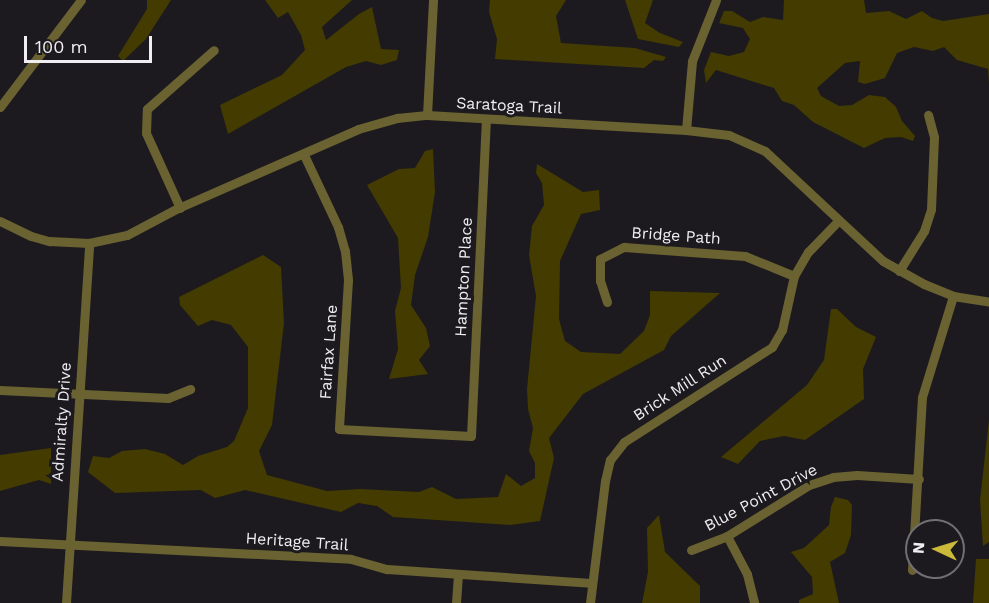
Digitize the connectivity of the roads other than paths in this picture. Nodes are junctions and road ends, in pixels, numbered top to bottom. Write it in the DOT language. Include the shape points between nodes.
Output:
graph roads {
  1 [pos="81,0"];
  2 [pos="433,0"];
  3 [pos="716,0"];
  4 [pos="214,50"];
  5 [pos="0,107"];
  6 [pos="427,115"];
  7 [pos="928,116"];
  8 [pos="486,120"];
  9 [pos="686,130"];
  10 [pos="304,155"];
  11 [pos="180,208"];
  12 [pos="0,221"];
  13 [pos="838,221"];
  14 [pos="89,243"];
  15 [pos="899,271"];
  16 [pos="794,276"];
  17 [pos="953,296"];
  18 [pos="607,302"];
  19 [pos="989,302"];
  20 [pos="190,389"];
  21 [pos="0,390"];
  22 [pos="79,393"];
  23 [pos="471,436"];
  24 [pos="919,479"];
  25 [pos="916,519"];
  26 [pos="727,536"];
  27 [pos="0,541"];
  28 [pos="69,544"];
  29 [pos="691,550"];
  30 [pos="458,576"];
  31 [pos="591,583"];
  32 [pos="66,603"];
  33 [pos="456,603"];
  34 [pos="590,603"];
  35 [pos="754,603"];
  1 -- 5 [label="street"];
  2 -- 6 [label="street"];
  3 -- 9 [label="street" via="692,61"];
  4 -- 11 [label="street" via="147,109 146,133"];
  6 -- 8 [label="street, Saratoga Trail"];
  6 -- 10 [label="street, Saratoga Trail" via="378,122"];
  7 -- 15 [label="street" via="934,137 931,209 924,231"];
  8 -- 9 [label="street, Saratoga Trail"];
  8 -- 23 [label="street, Hampton Place"];
  9 -- 13 [label="street, Saratoga Trail" via="729,135 765,151"];
  10 -- 11 [label="street, Saratoga Trail"];
  10 -- 23 [label="street, Fairfax Lane" via="345,251 348,280 339,429"];
  11 -- 14 [label="street, Saratoga Trail" via="127,235"];
  12 -- 14 [label="street, Saratoga Trail" via="31,236"];
  13 -- 15 [label="street, Saratoga Trail"];
  13 -- 16 [label="street, Brick Mill Run" via="808,252"];
  14 -- 22 [label="street, Admiralty Drive"];
  15 -- 17 [label="street, Saratoga Trail"];
  16 -- 18 [label="street, Bridge Path" via="745,256 624,247 600,259 600,281"];
  16 -- 31 [label="street, Brick Mill Run" via="782,330 772,347 624,442 610,460"];
  17 -- 19 [label="street, Saratoga Trail"];
  17 -- 24 [label="street" via="922,397"];
  20 -- 22 [label="street" via="168,398"];
  21 -- 22 [label="street"];
  22 -- 28 [label="street, Admiralty Drive"];
  24 -- 25 [label="street"];
  24 -- 26 [label="street, Blue Point Drive" via="833,477 809,485"];
  26 -- 29 [label="street, Blue Point Drive"];
  26 -- 35 [label="street" via="747,574"];
  27 -- 28 [label="street, Heritage Trail"];
  28 -- 30 [label="street, Heritage Trail" via="351,559 387,570"];
  28 -- 32 [label="street, Admiralty Drive"];
  30 -- 31 [label="street, Heritage Trail"];
  30 -- 33 [label="street"];
  31 -- 34 [label="street, Brick Mill Run"];
}
